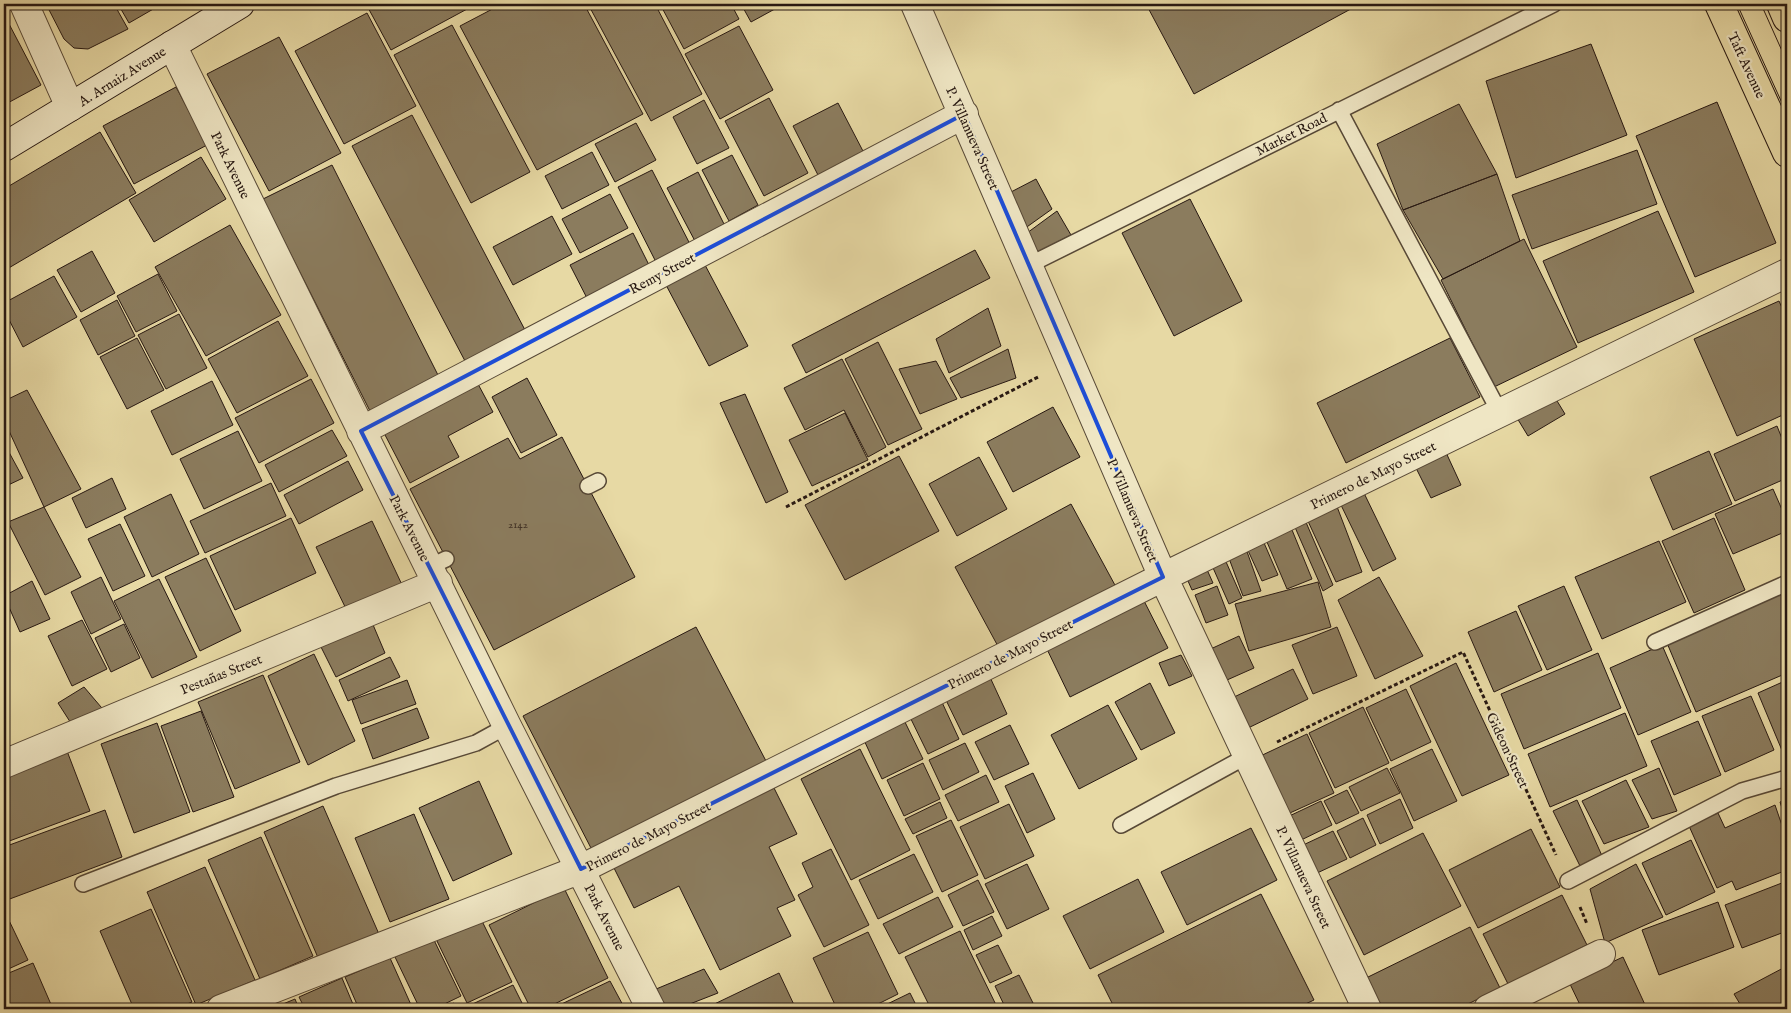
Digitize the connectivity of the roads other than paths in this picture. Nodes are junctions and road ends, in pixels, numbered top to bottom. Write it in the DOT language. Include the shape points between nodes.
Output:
graph roads {
  1 [pos="24,4"];
  2 [pos="240,4"];
  3 [pos="915,4"];
  4 [pos="1554,4"];
  5 [pos="1719,4"];
  6 [pos="1781,4"];
  7 [pos="1787,18"];
  8 [pos="172,45"];
  9 [pos="70,107"];
  10 [pos="1339,110"];
  11 [pos="964,114"];
  12 [pos="4,147"];
  13 [pos="1787,153"];
  14 [pos="1029,265"];
  15 [pos="1787,273"];
  16 [pos="1500,412"];
  17 [pos="361,431"];
  18 [pos="438,570"];
  19 [pos="1162,577"];
  20 [pos="1787,583"];
  21 [pos="1655,642"];
  22 [pos="507,726"];
  23 [pos="1247,756"];
  24 [pos="4,764"];
  25 [pos="1787,778"];
  26 [pos="1122,825"];
  27 [pos="581,870"];
  28 [pos="1568,881"];
  29 [pos="83,884"];
  30 [pos="1600,954"];
  31 [pos="221,1009"];
  32 [pos="651,1009"];
  33 [pos="1367,1009"];
  34 [pos="1488,1009"];
  1 -- 9 [label="street"];
  2 -- 8 [label="street, A. Arnaiz Avenue"];
  3 -- 11 [label="street, P. Villanueva Street"];
  4 -- 10 [label="lane, Market Road"];
  5 -- 13 [label="main road, Taft Avenue"];
  6 -- 7 [label="main road"];
  8 -- 9 [label="street, A. Arnaiz Avenue"];
  8 -- 17 [label="street, Park Avenue"];
  9 -- 12 [label="street, A. Arnaiz Avenue"];
  10 -- 14 [label="lane, Market Road"];
  10 -- 16 [label="lane"];
  11 -- 14 [label="street, P. Villanueva Street"];
  11 -- 17 [label="street, Remy Street"];
  14 -- 19 [label="street, P. Villanueva Street"];
  15 -- 16 [label="street, Primero de Mayo Street"];
  16 -- 19 [label="street, Primero de Mayo Street"];
  17 -- 18 [label="street, Park Avenue"];
  18 -- 22 [label="street, Park Avenue"];
  18 -- 24 [label="street, Pestañas Street"];
  19 -- 23 [label="street, P. Villanueva Street"];
  19 -- 27 [label="street, Primero de Mayo Street"];
  20 -- 21 [label="lane"];
  22 -- 27 [label="street, Park Avenue"];
  22 -- 29 [label="lane" via="476,743 336,786"];
  23 -- 26 [label="lane"];
  23 -- 33 [label="street, P. Villanueva Street"];
  25 -- 28 [label="lane" via="1742,791"];
  27 -- 31 [label="street, Primero de Mayo Street"];
  27 -- 32 [label="street, Park Avenue"];
  30 -- 34 [label="street"];
}
